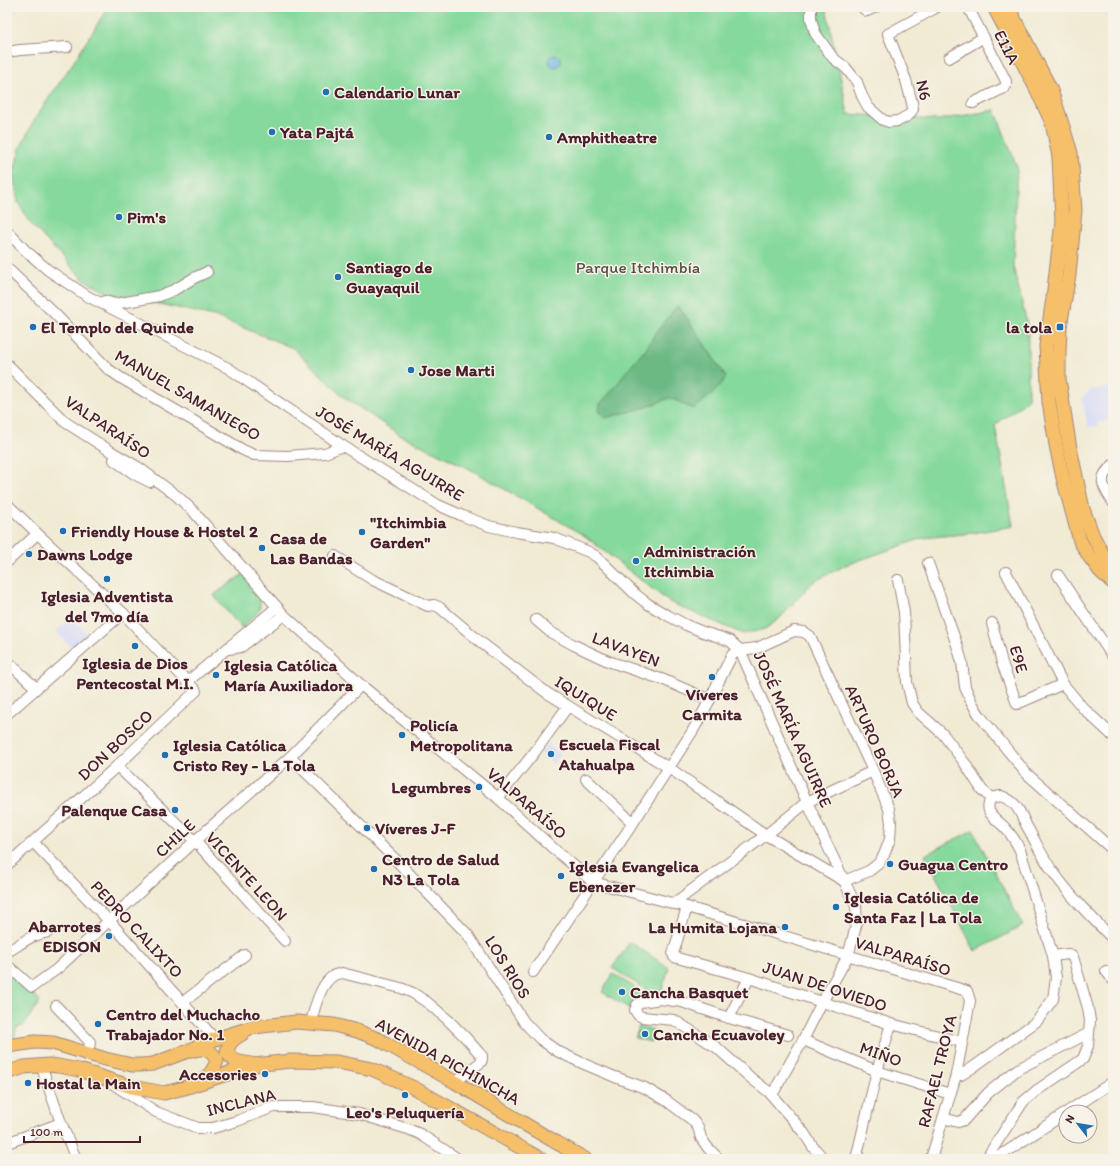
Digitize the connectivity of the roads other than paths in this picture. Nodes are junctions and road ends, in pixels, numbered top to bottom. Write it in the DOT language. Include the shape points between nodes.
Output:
graph roads {
  1 [pos="811,7"];
  2 [pos="864,7"];
  3 [pos="876,7"];
  4 [pos="968,7"];
  5 [pos="994,7"];
  6 [pos="1008,7"];
  7 [pos="932,8"];
  8 [pos="984,37"];
  9 [pos="67,47"];
  10 [pos="7,52"];
  11 [pos="949,58"];
  12 [pos="973,103"];
  13 [pos="7,231"];
  14 [pos="7,268"];
  15 [pos="207,272"];
  16 [pos="87,296"];
  17 [pos="1059,298"];
  18 [pos="7,364"];
  19 [pos="7,373"];
  20 [pos="343,446"];
  21 [pos="1113,465"];
  22 [pos="177,496"];
  23 [pos="1113,502"];
  24 [pos="7,504"];
  25 [pos="37,534"];
  26 [pos="335,556"];
  27 [pos="7,562"];
  28 [pos="928,564"];
  29 [pos="1113,566"];
  30 [pos="1006,572"];
  31 [pos="1058,575"];
  32 [pos="898,580"];
  33 [pos="1113,583"];
  34 [pos="281,611"];
  35 [pos="123,613"];
  36 [pos="536,620"];
  37 [pos="992,623"];
  38 [pos="740,650"];
  39 [pos="1113,657"];
  40 [pos="7,661"];
  41 [pos="187,682"];
  42 [pos="1063,684"];
  43 [pos="361,685"];
  44 [pos="36,688"];
  45 [pos="710,700"];
  46 [pos="568,706"];
  47 [pos="7,714"];
  48 [pos="1113,736"];
  49 [pos="290,758"];
  50 [pos="117,766"];
  51 [pos="669,768"];
  52 [pos="873,771"];
  53 [pos="586,779"];
  54 [pos="498,798"];
  55 [pos="991,798"];
  56 [pos="807,802"];
  57 [pos="633,823"];
  58 [pos="766,835"];
  59 [pos="195,841"];
  60 [pos="33,842"];
  61 [pos="1113,850"];
  62 [pos="7,865"];
  63 [pos="844,881"];
  64 [pos="593,882"];
  65 [pos="673,904"];
  66 [pos="688,907"];
  67 [pos="109,921"];
  68 [pos="48,932"];
  69 [pos="1113,939"];
  70 [pos="284,941"];
  71 [pos="7,952"];
  72 [pos="245,955"];
  73 [pos="848,956"];
  74 [pos="1053,956"];
  75 [pos="7,965"];
  76 [pos="1106,971"];
  77 [pos="533,972"];
  78 [pos="749,978"];
  79 [pos="1113,980"];
  80 [pos="967,991"];
  81 [pos="183,1002"];
  82 [pos="822,1002"];
  83 [pos="56,1006"];
  84 [pos="729,1018"];
  85 [pos="311,1022"];
  86 [pos="891,1024"];
  87 [pos="254,1027"];
  88 [pos="1089,1033"];
  89 [pos="788,1035"];
  90 [pos="216,1039"];
  91 [pos="803,1040"];
  92 [pos="962,1042"];
  93 [pos="7,1046"];
  94 [pos="188,1051"];
  95 [pos="88,1054"];
  96 [pos="254,1065"];
  97 [pos="41,1066"];
  98 [pos="877,1071"];
  99 [pos="7,1073"];
  100 [pos="956,1075"];
  101 [pos="105,1079"];
  102 [pos="455,1082"];
  103 [pos="1113,1082"];
  104 [pos="199,1083"];
  105 [pos="950,1094"];
  106 [pos="772,1095"];
  107 [pos="1079,1104"];
  108 [pos="943,1118"];
  109 [pos="1058,1118"];
  110 [pos="61,1123"];
  111 [pos="7,1143"];
  112 [pos="76,1159"];
  113 [pos="458,1159"];
  114 [pos="541,1159"];
  115 [pos="585,1159"];
  116 [pos="720,1159"];
  117 [pos="824,1159"];
  118 [pos="856,1159"];
  119 [pos="932,1159"];
  120 [pos="986,1159"];
  121 [pos="995,1159"];
  1 -- 7 [label="street, N6" via="815,33 833,58 846,68 857,82 868,106 883,120 889,122 898,121 909,115 913,109 906,80 888,34"];
  2 -- 3 [label="street" via="867,11"];
  4 -- 8 [label="street, E11A"];
  5 -- 17 [label="main road" via="1052,124 1059,157 1062,222"];
  6 -- 17 [label="main road" via="1050,88 1071,153 1075,210 1072,251"];
  8 -- 11 [label="street"];
  8 -- 12 [label="street, E11A" via="1006,85"];
  9 -- 10 [label="street"];
  13 -- 16 [label="street, JOSÉ MARÍA AGUIRRE" via="48,270"];
  14 -- 20 [label="street, MANUEL SAMANIEGO" via="108,370 244,450 254,455 288,456 325,453"];
  15 -- 16 [label="street" via="159,296 115,304"];
  16 -- 20 [label="street, JOSÉ MARÍA AGUIRRE" via="228,368"];
  17 -- 29 [label="main road" via="1059,379 1069,443 1083,509 1093,536 1105,558"];
  17 -- 33 [label="main road" via="1046,346 1056,445 1080,541 1097,566"];
  18 -- 22 [label="street, VALPARAÍSO" via="65,422 138,467"];
  19 -- 22 [label="street, VALPARAÍSO" via="73,433 136,475"];
  20 -- 38 [label="street, JOSÉ MARÍA AGUIRRE" via="438,505 463,516 489,526 554,538 589,552 648,604 686,625 730,642"];
  21 -- 23 [label="street" via="1102,478"];
  22 -- 34 [label="street, VALPARAÍSO"];
  24 -- 25 [label="street"];
  25 -- 27 [label="street"];
  25 -- 35 [label="street"];
  26 -- 46 [label="street, IQUIQUE" via="373,580 428,606 439,607 483,644"];
  28 -- 61 [label="street" via="957,645 965,687 980,716 1026,772"];
  30 -- 42 [label="street"];
  31 -- 39 [label="street"];
  32 -- 55 [label="street" via="904,612 907,682 912,703 918,712 943,734 982,790"];
  34 -- 41 [label="street" via="241,647 227,650"];
  34 -- 43 [label="street, VALPARAÍSO"];
  35 -- 41 [label="street"];
  35 -- 44 [label="street"];
  36 -- 45 [label="street, LAVAYEN" via="550,632 588,652"];
  37 -- 42 [label="street, E9E" via="1002,663 1017,704"];
  38 -- 45 [label="street" via="730,658"];
  38 -- 52 [label="street, ARTURO BORJA" via="757,648 794,631 804,632 810,636"];
  38 -- 56 [label="street, JOSÉ MARÍA AGUIRRE"];
  40 -- 44 [label="street"];
  41 -- 50 [label="street, DON BOSCO" via="196,691"];
  42 -- 48 [label="street" via="1083,708"];
  43 -- 49 [label="street, CHILE"];
  43 -- 54 [label="street, VALPARAÍSO"];
  44 -- 47 [label="street"];
  45 -- 51 [label="street"];
  46 -- 51 [label="street, IQUIQUE"];
  46 -- 54 [label="street"];
  49 -- 59 [label="street, CHILE"];
  49 -- 116 [label="street, LOS RIOS" via="396,860 469,936 524,1022 540,1039 584,1064 645,1088 667,1101 692,1120 708,1148"];
  50 -- 59 [label="street, VICENTE LEON"];
  50 -- 60 [label="street, DON BOSCO"];
  51 -- 57 [label="street"];
  51 -- 58 [label="street, IQUIQUE"];
  52 -- 56 [label="street"];
  52 -- 63 [label="street, ARTURO BORJA" via="889,809 890,840 878,864 869,871"];
  53 -- 57 [label="street"];
  54 -- 64 [label="street, VALPARAÍSO"];
  55 -- 69 [label="street" via="1001,796 1013,802 1053,872 1075,900"];
  55 -- 74 [label="street" via="988,804 990,814 1004,826 1020,850"];
  56 -- 58 [label="street"];
  56 -- 63 [label="street, JOSÉ MARÍA AGUIRRE"];
  57 -- 64 [label="street"];
  58 -- 63 [label="street, IQUIQUE"];
  58 -- 65 [label="street"];
  59 -- 67 [label="street, CHILE"];
  59 -- 70 [label="street, VICENTE LEON"];
  60 -- 62 [label="street, DON BOSCO"];
  60 -- 67 [label="street, PEDRO CALIXTO"];
  63 -- 73 [label="street, JOSÉ MARÍA AGUIRRE" via="856,906 857,914"];
  64 -- 65 [label="street, VALPARAÍSO"];
  64 -- 77 [label="street"];
  65 -- 66 [label="street, VALPARAÍSO"];
  66 -- 73 [label="street, VALPARAÍSO"];
  66 -- 78 [label="street, JUAN DE OVIEDO" via="674,957"];
  67 -- 75 [label="street, CHILE" via="57,969 32,987"];
  67 -- 81 [label="street, PEDRO CALIXTO"];
  68 -- 71 [label="street" via="37,934"];
  72 -- 81 [label="street"];
  73 -- 80 [label="street, VALPARAÍSO"];
  73 -- 82 [label="street, JOSÉ MARÍA AGUIRRE"];
  74 -- 88 [label="street" via="1068,954 1073,957 1088,1008"];
  74 -- 100 [label="street" via="1056,978 1053,999 1038,1021 972,1068 961,1075"];
  76 -- 79 [label="street"];
  78 -- 82 [label="street, JUAN DE OVIEDO"];
  78 -- 84 [label="street"];
  80 -- 92 [label="street, RAFAEL TROYA" via="970,1001"];
  81 -- 90 [label="street, PEDRO CALIXTO"];
  82 -- 86 [label="street, JUAN DE OVIEDO"];
  82 -- 91 [label="street, JOSÉ MARÍA AGUIRRE"];
  83 -- 95 [label="street" via="90,1042"];
  84 -- 89 [label="street"];
  84 -- 106 [label="street" via="682,1002 661,999 641,1002 635,1010 638,1015 674,1020 716,1047"];
  85 -- 87 [label="main road, AVENIDA PICHINCHA"];
  85 -- 102 [label="main road, AVENIDA PICHINCHA" via="356,1031 378,1040"];
  85 -- 102 [label="street" via="316,1001 333,976 342,973 401,988 413,993 437,1011 482,1056 481,1062"];
  86 -- 92 [label="street, JUAN DE OVIEDO"];
  86 -- 98 [label="street"];
  87 -- 90 [label="main road, AVENIDA PICHINCHA"];
  87 -- 96 [label="main road" via="232,1040 227,1053 235,1061"];
  88 -- 108 [label="street" via="1018,1069 988,1093 964,1120 958,1122"];
  88 -- 120 [label="street" via="1083,1059 1023,1102"];
  90 -- 94 [label="main road, AVENIDA PICHINCHA"];
  91 -- 98 [label="street, MIÑO"];
  91 -- 106 [label="street, JOSÉ MARÍA AGUIRRE"];
  92 -- 100 [label="street, RAFAEL TROYA"];
  93 -- 95 [label="main road, AVENIDA PICHINCHA" via="35,1042 53,1043"];
  94 -- 95 [label="main road, AVENIDA PICHINCHA" via="153,1064 141,1065"];
  94 -- 104 [label="main road" via="207,1049 213,1053 217,1061 211,1074"];
  96 -- 104 [label="main road"];
  96 -- 114 [label="main road" via="291,1061 337,1062 372,1069 414,1088"];
  97 -- 99 [label="main road" via="24,1067"];
  97 -- 101 [label="main road" via="79,1070"];
  97 -- 110 [label="street"];
  98 -- 105 [label="street, MIÑO"];
  98 -- 118 [label="street"];
  100 -- 105 [label="street, RAFAEL TROYA"];
  101 -- 104 [label="main road" via="164,1093"];
  101 -- 113 [label="street, INCLANA" via="156,1112 198,1128 213,1128 274,1107 313,1107 359,1114 408,1129"];
  102 -- 115 [label="main road, AVENIDA PICHINCHA"];
  103 -- 107 [label="street"];
  105 -- 108 [label="street, RAFAEL TROYA"];
  106 -- 117 [label="street"];
  108 -- 119 [label="street, RAFAEL TROYA"];
  109 -- 121 [label="street"];
  110 -- 111 [label="street"];
  110 -- 112 [label="street"];
}
